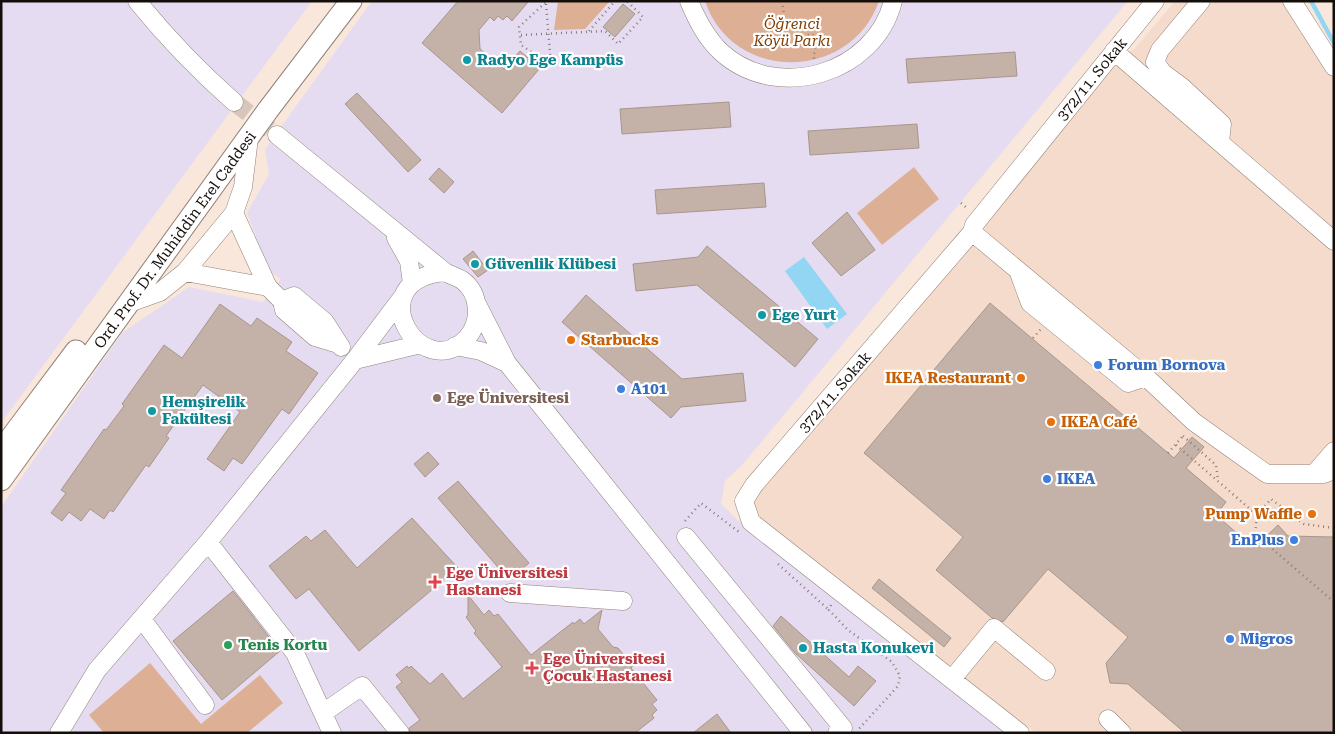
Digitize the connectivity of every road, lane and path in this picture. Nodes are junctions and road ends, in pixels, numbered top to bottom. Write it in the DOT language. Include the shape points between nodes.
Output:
graph roads {
  1 [pos="137,1"];
  2 [pos="334,1"];
  3 [pos="351,1"];
  4 [pos="615,1"];
  5 [pos="627,1"];
  6 [pos="689,1"];
  7 [pos="782,1"];
  8 [pos="893,1"];
  9 [pos="1155,1"];
  10 [pos="1201,1"];
  11 [pos="1292,1"];
  12 [pos="546,3"];
  13 [pos="589,31"];
  14 [pos="549,34"];
  15 [pos="521,35"];
  16 [pos="1114,51"];
  17 [pos="1334,67"];
  18 [pos="813,76"];
  19 [pos="234,102"];
  20 [pos="277,135"];
  21 [pos="249,138"];
  22 [pos="1220,142"];
  23 [pos="234,213"];
  24 [pos="390,229"];
  25 [pos="972,232"];
  26 [pos="1334,241"];
  27 [pos="185,272"];
  28 [pos="445,272"];
  29 [pos="268,287"];
  30 [pos="408,290"];
  31 [pos="476,302"];
  32 [pos="129,304"];
  33 [pos="421,344"];
  34 [pos="455,346"];
  35 [pos="355,360"];
  36 [pos="508,363"];
  37 [pos="1187,432"];
  38 [pos="1183,436"];
  39 [pos="1176,445"];
  40 [pos="1,451"];
  41 [pos="1334,451"];
  42 [pos="1168,453"];
  43 [pos="1334,470"];
  44 [pos="1314,474"];
  45 [pos="1,480"];
  46 [pos="1219,482"];
  47 [pos="1256,515"];
  48 [pos="1334,528"];
  49 [pos="685,530"];
  50 [pos="746,537"];
  51 [pos="208,542"];
  52 [pos="773,560"];
  53 [pos="510,594"];
  54 [pos="623,601"];
  55 [pos="1334,602"];
  56 [pos="832,603"];
  57 [pos="829,610"];
  58 [pos="142,619"];
  59 [pos="1046,671"];
  60 [pos="952,679"];
  61 [pos="205,705"];
  62 [pos="323,714"];
  63 [pos="1108,719"];
  64 [pos="59,733"];
  65 [pos="332,733"];
  66 [pos="400,733"];
  67 [pos="803,733"];
  68 [pos="837,733"];
  69 [pos="856,733"];
  70 [pos="1020,733"];
  71 [pos="1122,733"];
  1 -- 19 [label="street" via="193,65"];
  2 -- 40 [label="main road, Ord. Prof. Dr. Muhiddin Erel Caddesi" via="186,206"];
  3 -- 21 [label="main road, Ord. Prof. Dr. Muhiddin Erel Caddesi"];
  4 -- 13 [label="path"];
  5 -- 13 [label="path" via="643,17 618,44 605,31"];
  6 -- 18 [label="street" via="700,28 716,47 749,70 781,78"];
  7 -- 18 [label="path" via="787,35 815,35"];
  8 -- 18 [label="street" via="878,34 860,53 838,68"];
  9 -- 16 [label="street, 372/11. Sokak"];
  10 -- 22 [label="street" via="1160,50 1155,62 1222,124"];
  11 -- 17 [label="street"];
  12 -- 14 [label="path"];
  12 -- 15 [label="path" via="519,27"];
  13 -- 14 [label="path"];
  14 -- 15 [label="path"];
  14 -- 15 [label="path" via="551,65 521,45"];
  16 -- 22 [label="street"];
  16 -- 25 [label="street, 372/11. Sokak" via="974,225"];
  20 -- 24 [label="street"];
  21 -- 23 [label="street" via="244,187"];
  21 -- 32 [label="main road, Ord. Prof. Dr. Muhiddin Erel Caddesi"];
  22 -- 26 [label="street"];
  23 -- 27 [label="street"];
  23 -- 29 [label="street"];
  24 -- 28 [label="street"];
  24 -- 30 [label="street" via="409,261"];
  25 -- 44 [label="street" via="1019,273 1030,303 1128,383 1146,377 1194,422 1267,474"];
  25 -- 60 [label="street, 372/11. Sokak" via="760,478 744,501 751,522"];
  27 -- 29 [label="street"];
  27 -- 32 [label="street" via="160,292"];
  28 -- 30 [label="street" via="422,276"];
  28 -- 31 [label="street" via="462,280"];
  29 -- 35 [label="street" via="282,301 284,310 315,337 338,344"];
  30 -- 33 [label="street" via="401,308 402,321 409,334"];
  30 -- 35 [label="street"];
  31 -- 34 [label="street" via="474,328"];
  31 -- 36 [label="street"];
  32 -- 45 [label="main road, Ord. Prof. Dr. Muhiddin Erel Caddesi"];
  33 -- 34 [label="street" via="444,349"];
  33 -- 35 [label="street"];
  34 -- 36 [label="street"];
  35 -- 51 [label="street"];
  36 -- 67 [label="street"];
  37 -- 38 [label="path"];
  38 -- 39 [label="path"];
  38 -- 46 [label="path" via="1216,465"];
  39 -- 42 [label="path"];
  39 -- 46 [label="path"];
  41 -- 44 [label="street"];
  43 -- 44 [label="street"];
  46 -- 47 [label="path"];
  47 -- 48 [label="path" via="1271,499 1304,524"];
  47 -- 55 [label="path" via="1255,534"];
  49 -- 50 [label="path" via="701,503"];
  49 -- 68 [label="street" via="843,728"];
  51 -- 58 [label="street"];
  51 -- 62 [label="street" via="295,652"];
  52 -- 57 [label="path"];
  53 -- 54 [label="street"];
  56 -- 57 [label="path"];
  57 -- 69 [label="path" via="848,630 892,662 900,676 898,686"];
  58 -- 61 [label="street"];
  58 -- 64 [label="street" via="97,670"];
  59 -- 60 [label="street" via="994,628"];
  60 -- 70 [label="street, 372/11. Sokak"];
  62 -- 65 [label="street"];
  62 -- 66 [label="street" via="362,686"];
  63 -- 71 [label="street"];
}
